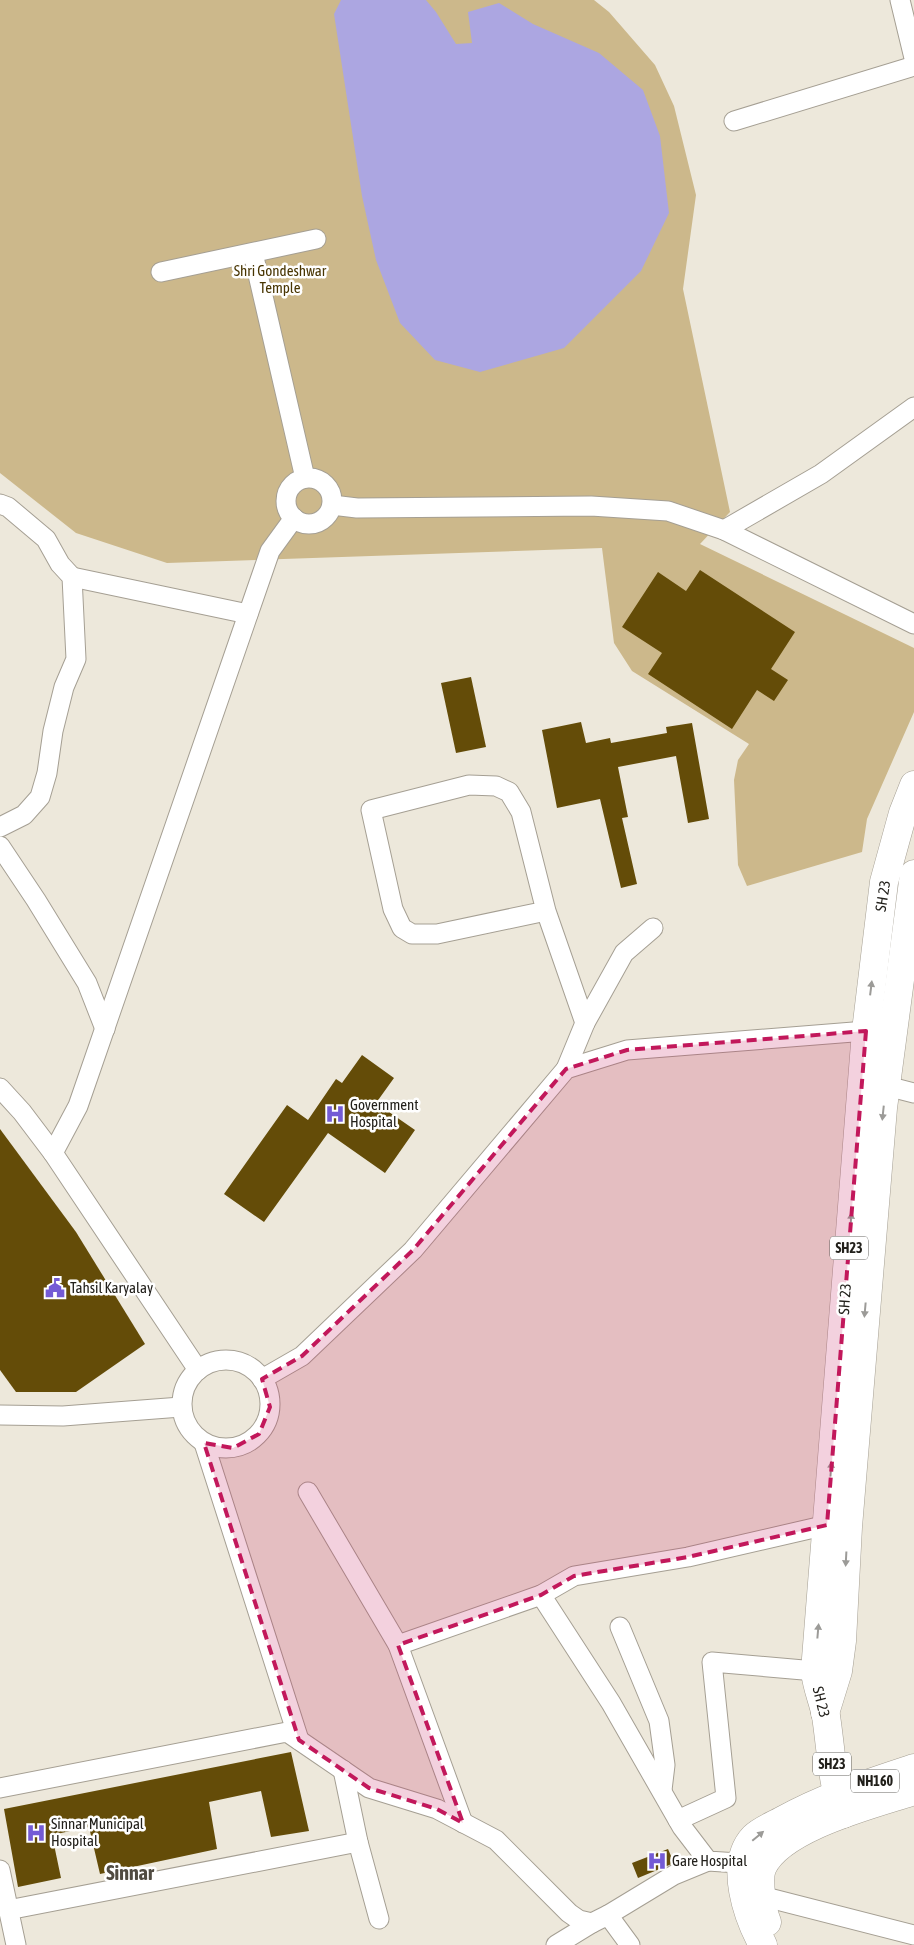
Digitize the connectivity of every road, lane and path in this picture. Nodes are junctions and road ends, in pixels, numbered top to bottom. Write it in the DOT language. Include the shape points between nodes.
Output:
graph roads {
  1 [pos="900,0"];
  2 [pos="914,58"];
  3 [pos="914,66"];
  4 [pos="734,121"];
  5 [pos="316,239"];
  6 [pos="253,252"];
  7 [pos="162,272"];
  8 [pos="914,407"];
  9 [pos="305,478"];
  10 [pos="0,504"];
  11 [pos="332,505"];
  12 [pos="294,518"];
  13 [pos="724,530"];
  14 [pos="72,577"];
  15 [pos="248,614"];
  16 [pos="914,624"];
  17 [pos="914,785"];
  18 [pos="0,827"];
  19 [pos="0,846"];
  20 [pos="914,874"];
  21 [pos="546,911"];
  22 [pos="653,928"];
  23 [pos="585,1023"];
  24 [pos="105,1029"];
  25 [pos="866,1031"];
  26 [pos="893,1034"];
  27 [pos="566,1069"];
  28 [pos="874,1082"];
  29 [pos="0,1088"];
  30 [pos="914,1093"];
  31 [pos="53,1153"];
  32 [pos="198,1370"];
  33 [pos="262,1379"];
  34 [pos="182,1407"];
  35 [pos="0,1415"];
  36 [pos="204,1443"];
  37 [pos="308,1492"];
  38 [pos="838,1526"];
  39 [pos="541,1595"];
  40 [pos="833,1597"];
  41 [pos="620,1627"];
  42 [pos="398,1645"];
  43 [pos="815,1671"];
  44 [pos="825,1713"];
  45 [pos="299,1740"];
  46 [pos="914,1768"];
  47 [pos="343,1770"];
  48 [pos="0,1788"];
  49 [pos="662,1790"];
  50 [pos="914,1790"];
  51 [pos="839,1805"];
  52 [pos="678,1820"];
  53 [pos="463,1823"];
  54 [pos="358,1842"];
  55 [pos="708,1861"];
  56 [pos="753,1864"];
  57 [pos="0,1870"];
  58 [pos="752,1895"];
  59 [pos="8,1910"];
  60 [pos="379,1919"];
  61 [pos="591,1928"];
  62 [pos="914,1935"];
  63 [pos="16,1945"];
  64 [pos="556,1945"];
  65 [pos="630,1945"];
  66 [pos="763,1945"];
  67 [pos="782,1945"];
  1 -- 2 [label="street"];
  3 -- 4 [label="street"];
  5 -- 6 [label="street"];
  6 -- 7 [label="street"];
  6 -- 9 [label="street"];
  8 -- 13 [label="street" via="821,474"];
  9 -- 11 [label="street" via="313,478 327,486"];
  9 -- 12 [label="street" via="292,484 286,498"];
  10 -- 14 [label="street" via="46,539 60,564"];
  11 -- 12 [label="street" via="321,521 306,524"];
  11 -- 13 [label="street" via="357,508 600,507 668,511"];
  12 -- 15 [label="street" via="270,551"];
  13 -- 16 [label="street"];
  14 -- 15 [label="street"];
  14 -- 18 [label="street" via="76,659 64,687 47,773 40,797 24,815"];
  15 -- 24 [label="street"];
  25 -- 17 [label="main road, SH 23, one-way" via="884,882"];
  19 -- 24 [label="street" via="87,983"];
  20 -- 26 [label="main road"];
  21 -- 21 [label="street" via="436,934 412,934 402,928 392,909 371,810 469,785 496,786 509,792 521,812"];
  21 -- 23 [label="street"];
  22 -- 23 [label="street" via="624,953"];
  23 -- 27 [label="street"];
  24 -- 31 [label="street" via="78,1106"];
  25 -- 26 [label="street"];
  25 -- 27 [label="street" via="627,1050"];
  25 -- 28 [label="main road, SH 23"];
  26 -- 28 [label="main road"];
  27 -- 33 [label="street" via="413,1250 302,1356"];
  28 -- 30 [label="street"];
  28 -- 38 [label="main road"];
  29 -- 31 [label="street"];
  31 -- 32 [label="street"];
  32 -- 33 [label="street" via="223,1360 238,1362 252,1368"];
  32 -- 34 [label="street" via="188,1381"];
  33 -- 36 [label="street" via="270,1407 267,1421 258,1434 233,1448 218,1448"];
  34 -- 35 [label="street" via="63,1416"];
  34 -- 36 [label="street" via="192,1434"];
  36 -- 45 [label="street"];
  37 -- 42 [label="street"];
  38 -- 39 [label="street" via="688,1557 574,1576"];
  38 -- 40 [label="main road"];
  39 -- 42 [label="street"];
  39 -- 49 [label="street" via="611,1703"];
  43 -- 40 [label="main road, SH 23 / SH23, one-way"];
  40 -- 44 [label="main road" via="842,1640 838,1671"];
  41 -- 49 [label="street" via="659,1721 665,1765"];
  42 -- 53 [label="street"];
  43 -- 44 [label="main road, SH 23 / SH23" via="816,1688"];
  43 -- 52 [label="street" via="712,1662 726,1798"];
  44 -- 51 [label="main road, SH 23 / SH23"];
  45 -- 47 [label="street"];
  45 -- 48 [label="street" via="287,1732"];
  46 -- 51 [label="main road, NH160"];
  47 -- 53 [label="street" via="369,1788 437,1809"];
  47 -- 54 [label="street"];
  49 -- 52 [label="street"];
  50 -- 51 [label="main road"];
  51 -- 56 [label="main road, NH160" via="796,1812 753,1838 745,1852"];
  52 -- 55 [label="street"];
  53 -- 61 [label="street" via="496,1840 569,1913"];
  54 -- 59 [label="street"];
  54 -- 60 [label="street"];
  55 -- 56 [label="street"];
  55 -- 61 [label="street" via="674,1875"];
  56 -- 58 [label="main road, NH160" via="742,1883"];
  57 -- 59 [label="street"];
  58 -- 62 [label="street"];
  58 -- 66 [label="main road, NH160" via="752,1921"];
  58 -- 67 [label="main road, NH160"];
  59 -- 63 [label="street"];
  61 -- 64 [label="street"];
  61 -- 65 [label="street"];
}
